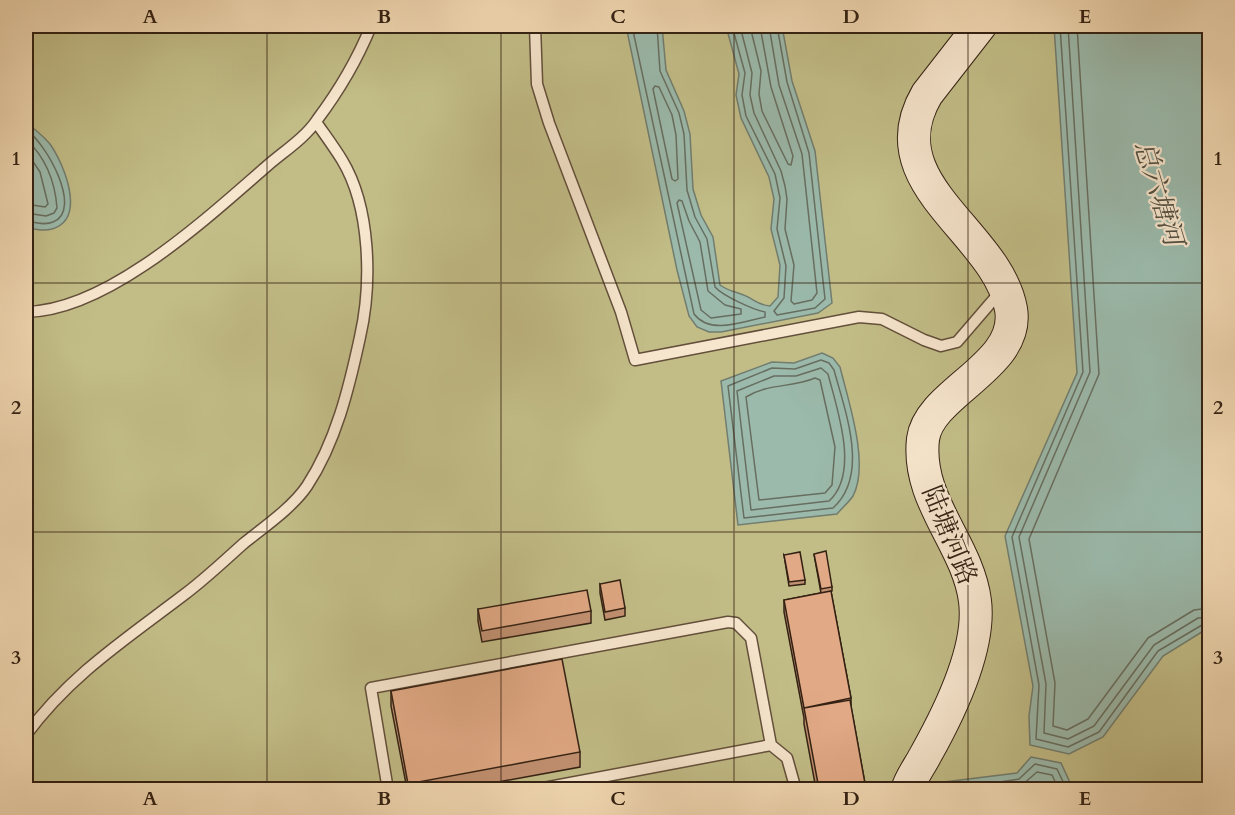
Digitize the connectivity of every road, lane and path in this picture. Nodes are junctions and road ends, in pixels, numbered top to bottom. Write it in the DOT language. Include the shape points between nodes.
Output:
graph roads {
  1 [pos="371,26"];
  2 [pos="535,26"];
  3 [pos="980,26"];
  4 [pos="316,122"];
  5 [pos="1006,285"];
  6 [pos="26,312"];
  7 [pos="26,735"];
  8 [pos="771,745"];
  9 [pos="388,789"];
  10 [pos="533,789"];
  11 [pos="796,789"];
  12 [pos="907,789"];
  1 -- 4 [label="lane" via="363,46"];
  2 -- 5 [label="lane" via="537,84 635,360 859,317 882,319 941,346 957,342"];
  3 -- 5 [label="street, 陆塘河路" via="927,93 913,139 919,167 932,192"];
  4 -- 6 [label="lane" via="185,238 115,282 77,300"];
  4 -- 7 [label="lane" via="343,161 354,186 368,260 368,305 340,414 321,463 305,489 277,516 187,593 105,652 40,715"];
  5 -- 12 [label="street, 陆塘河路" via="1012,314 1008,335 993,360 947,401 927,426 923,438 930,495 970,577 976,602 975,631 956,691"];
  8 -- 9 [label="lane" via="751,638 736,623 728,622 371,688"];
  8 -- 10 [label="lane"];
  8 -- 11 [label="lane" via="787,758"];
}
